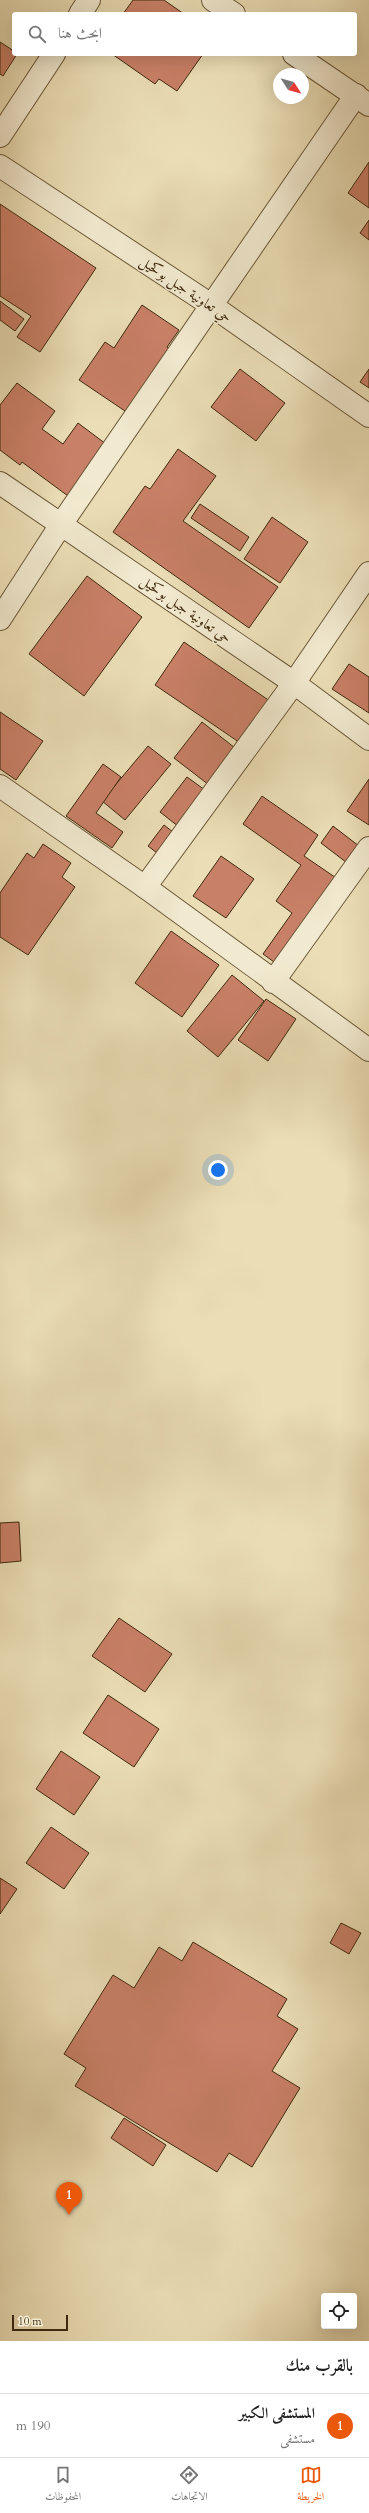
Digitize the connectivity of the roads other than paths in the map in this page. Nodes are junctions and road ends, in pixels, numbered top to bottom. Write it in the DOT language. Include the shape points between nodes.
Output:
graph roads {
  1 [pos="89,0"];
  2 [pos="213,0"];
  3 [pos="81,12"];
  4 [pos="231,12"];
  5 [pos="53,56"];
  6 [pos="297,56"];
  7 [pos="362,100"];
  8 [pos="0,136"];
  9 [pos="0,166"];
  10 [pos="211,304"];
  11 [pos="369,416"];
  12 [pos="0,483"];
  13 [pos="62,523"];
  14 [pos="369,573"];
  15 [pos="0,619"];
  16 [pos="294,683"];
  17 [pos="369,739"];
  18 [pos="0,786"];
  19 [pos="369,848"];
  20 [pos="145,887"];
  21 [pos="273,982"];
  22 [pos="369,1050"];
  1 -- 3 [label="street"];
  2 -- 4 [label="street"];
  5 -- 8 [label="street"];
  6 -- 7 [label="street"];
  7 -- 10 [label="street"];
  9 -- 10 [label="street, حي تعاونية جبل بوكحيل"];
  10 -- 11 [label="street, حي تعاونية جبل بوكحيل"];
  10 -- 13 [label="street"];
  12 -- 13 [label="street, حي تعاونية جبل بوكحيل"];
  13 -- 15 [label="street"];
  13 -- 16 [label="street, حي تعاونية جبل بوكحيل"];
  14 -- 16 [label="street"];
  16 -- 17 [label="street, حي تعاونية جبل بوكحيل"];
  16 -- 20 [label="street"];
  18 -- 20 [label="street"];
  19 -- 21 [label="street"];
  20 -- 21 [label="street"];
  21 -- 22 [label="street"];
}
